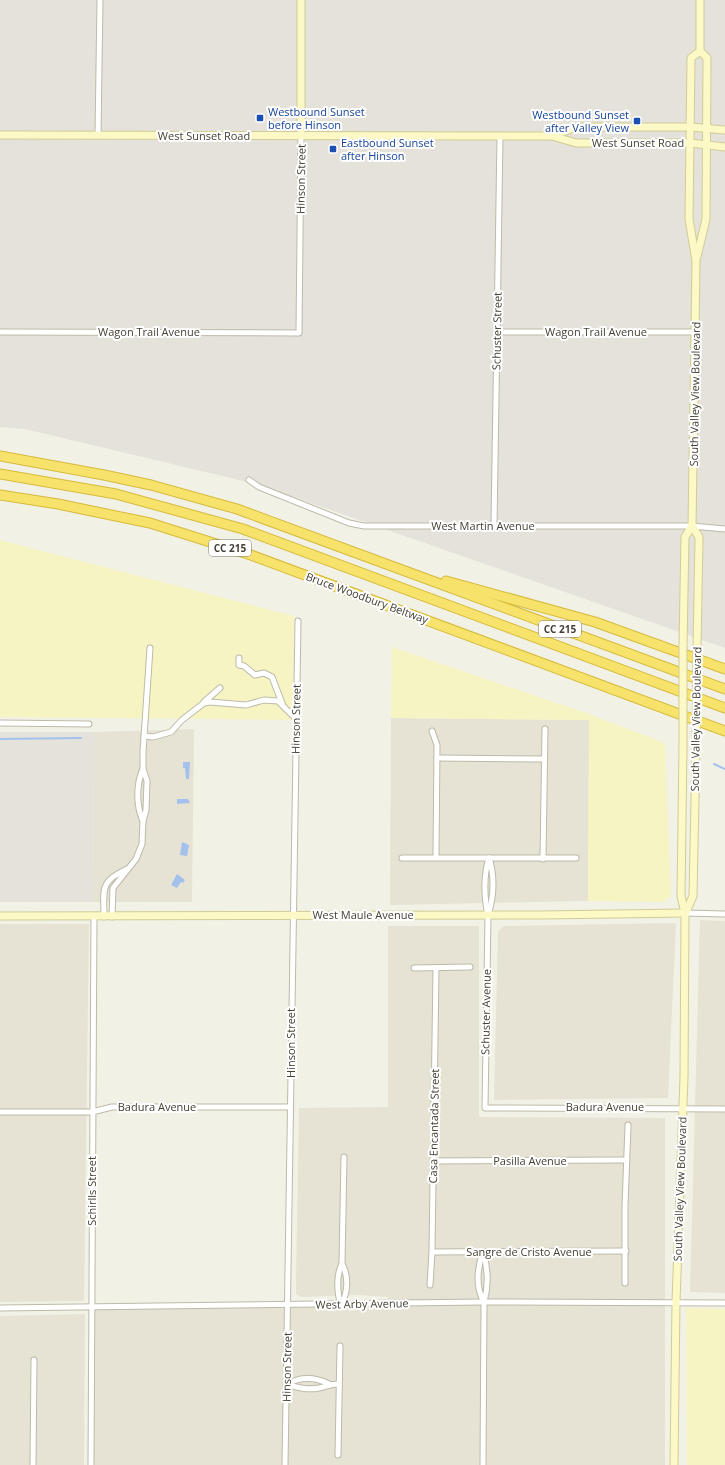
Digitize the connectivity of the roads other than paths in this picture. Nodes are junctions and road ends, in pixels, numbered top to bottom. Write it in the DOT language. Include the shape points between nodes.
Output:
graph roads {
  1 [pos="100,0"];
  2 [pos="301,0"];
  3 [pos="700,0"];
  4 [pos="700,51"];
  5 [pos="690,127"];
  6 [pos="707,128"];
  7 [pos="725,130"];
  8 [pos="0,135"];
  9 [pos="98,135"];
  10 [pos="301,136"];
  11 [pos="500,136"];
  12 [pos="552,136"];
  13 [pos="690,144"];
  14 [pos="707,145"];
  15 [pos="725,147"];
  16 [pos="696,261"];
  17 [pos="0,332"];
  18 [pos="497,332"];
  19 [pos="695,332"];
  20 [pos="299,333"];
  21 [pos="0,456"];
  22 [pos="0,474"];
  23 [pos="249,480"];
  24 [pos="0,495"];
  25 [pos="494,526"];
  26 [pos="692,526"];
  27 [pos="725,529"];
  28 [pos="395,567"];
  29 [pos="298,621"];
  30 [pos="150,648"];
  31 [pos="239,658"];
  32 [pos="725,669"];
  33 [pos="220,688"];
  34 [pos="725,689"];
  35 [pos="204,703"];
  36 [pos="283,705"];
  37 [pos="725,708"];
  38 [pos="297,720"];
  39 [pos="0,723"];
  40 [pos="89,724"];
  41 [pos="545,729"];
  42 [pos="432,730"];
  43 [pos="725,731"];
  44 [pos="144,736"];
  45 [pos="437,758"];
  46 [pos="544,759"];
  47 [pos="143,769"];
  48 [pos="142,821"];
  49 [pos="436,857"];
  50 [pos="402,858"];
  51 [pos="489,858"];
  52 [pos="543,858"];
  53 [pos="576,858"];
  54 [pos="127,869"];
  55 [pos="685,913"];
  56 [pos="725,914"];
  57 [pos="293,915"];
  58 [pos="0,916"];
  59 [pos="488,916"];
  60 [pos="94,917"];
  61 [pos="104,917"];
  62 [pos="112,917"];
  63 [pos="414,968"];
  64 [pos="436,968"];
  65 [pos="470,968"];
  66 [pos="290,1107"];
  67 [pos="485,1108"];
  68 [pos="682,1108"];
  69 [pos="725,1109"];
  70 [pos="0,1112"];
  71 [pos="92,1112"];
  72 [pos="628,1125"];
  73 [pos="344,1157"];
  74 [pos="627,1160"];
  75 [pos="434,1162"];
  76 [pos="626,1251"];
  77 [pos="432,1252"];
  78 [pos="483,1252"];
  79 [pos="625,1283"];
  80 [pos="430,1285"];
  81 [pos="484,1302"];
  82 [pos="676,1302"];
  83 [pos="725,1303"];
  84 [pos="288,1304"];
  85 [pos="341,1305"];
  86 [pos="92,1306"];
  87 [pos="0,1308"];
  88 [pos="340,1346"];
  89 [pos="34,1360"];
  90 [pos="287,1384"];
  91 [pos="329,1384"];
  92 [pos="339,1384"];
  93 [pos="338,1455"];
  94 [pos="34,1465"];
  95 [pos="91,1465"];
  96 [pos="285,1465"];
  97 [pos="483,1465"];
  98 [pos="674,1465"];
  1 -- 9 [label="street"];
  2 -- 10 [label="main road, Hinson Street"];
  3 -- 4 [label="main road, South Valley View Boulevard"];
  4 -- 5 [label="main road, South Valley View Boulevard" via="691,58"];
  4 -- 6 [label="main road, South Valley View Boulevard" via="707,58"];
  5 -- 6 [label="main road, West Sunset Road"];
  5 -- 12 [label="main road, West Sunset Road" via="576,127"];
  5 -- 13 [label="main road, South Valley View Boulevard"];
  6 -- 7 [label="main road, West Sunset Road"];
  6 -- 14 [label="main road, South Valley View Boulevard"];
  8 -- 9 [label="main road, West Sunset Road"];
  9 -- 10 [label="main road, West Sunset Road"];
  10 -- 11 [label="main road, West Sunset Road"];
  10 -- 20 [label="street, Hinson Street"];
  11 -- 12 [label="main road, West Sunset Road"];
  11 -- 18 [label="street, Schuster Street"];
  12 -- 13 [label="main road, West Sunset Road" via="576,143"];
  13 -- 14 [label="main road, West Sunset Road"];
  13 -- 16 [label="main road, South Valley View Boulevard" via="689,219"];
  14 -- 15 [label="main road, West Sunset Road"];
  14 -- 16 [label="main road, South Valley View Boulevard" via="706,219"];
  16 -- 19 [label="main road, South Valley View Boulevard"];
  17 -- 20 [label="street, Wagon Trail Avenue"];
  18 -- 19 [label="street, Wagon Trail Avenue"];
  18 -- 25 [label="street, Schuster Street"];
  19 -- 26 [label="main road, South Valley View Boulevard"];
  21 -- 28 [label="highway, CC 215" via="151,485 237,509"];
  22 -- 37 [label="highway, Bruce Woodbury Beltway / CC 215" via="116,494 243,529"];
  23 -- 25 [label="street, West Martin Avenue" via="259,487 349,523 364,526"];
  24 -- 43 [label="highway, Bruce Woodbury Beltway / CC 215" via="150,523 248,554"];
  25 -- 26 [label="street, West Martin Avenue"];
  26 -- 27 [label="street, West Martin Avenue"];
  26 -- 55 [label="main road, South Valley View Boulevard, bridge" via="685,537 683,646 681,896"];
  26 -- 55 [label="main road, South Valley View Boulevard, bridge" via="699,537 696,751 693,896"];
  28 -- 32 [label="highway" via="587,620"];
  28 -- 34 [label="highway, CC 215"];
  29 -- 38 [label="street, Hinson Street"];
  30 -- 44 [label="street"];
  31 -- 36 [label="street" via="239,666 244,666 255,675 264,673 272,677"];
  33 -- 35 [label="street"];
  35 -- 36 [label="street" via="252,704 257,701 273,700"];
  35 -- 44 [label="street" via="185,717 171,732 153,737"];
  36 -- 38 [label="street"];
  38 -- 57 [label="street, Hinson Street"];
  39 -- 40 [label="street"];
  41 -- 46 [label="street"];
  42 -- 45 [label="street" via="436,739"];
  44 -- 47 [label="street"];
  45 -- 46 [label="street"];
  45 -- 49 [label="street"];
  46 -- 52 [label="street"];
  47 -- 48 [label="street" via="147,781 146,810"];
  47 -- 48 [label="street" via="139,780 138,810"];
  48 -- 54 [label="street" via="141,848"];
  49 -- 50 [label="street"];
  49 -- 51 [label="street"];
  51 -- 52 [label="street"];
  51 -- 59 [label="street" via="485,871"];
  51 -- 59 [label="street" via="493,870 493,900"];
  52 -- 53 [label="street"];
  54 -- 61 [label="street" via="113,876 105,885"];
  54 -- 62 [label="street" via="113,888"];
  55 -- 56 [label="street, West Maule Avenue"];
  55 -- 59 [label="main road, West Maule Avenue"];
  55 -- 68 [label="main road, South Valley View Boulevard"];
  57 -- 59 [label="main road, West Maule Avenue"];
  57 -- 62 [label="main road, West Maule Avenue"];
  57 -- 66 [label="street, Hinson Street"];
  58 -- 60 [label="main road, West Maule Avenue"];
  59 -- 67 [label="street, Schuster Avenue"];
  60 -- 61 [label="main road, West Maule Avenue"];
  60 -- 71 [label="street, Schirlls Street"];
  61 -- 62 [label="main road, West Maule Avenue"];
  63 -- 64 [label="street"];
  64 -- 65 [label="street"];
  64 -- 75 [label="street, Casa Encantada Street"];
  66 -- 71 [label="street, Badura Avenue" via="112,1106"];
  66 -- 84 [label="street, Hinson Street"];
  67 -- 68 [label="street, Badura Avenue"];
  68 -- 69 [label="street, Badura Avenue"];
  68 -- 82 [label="main road, South Valley View Boulevard"];
  70 -- 71 [label="street, Badura Avenue"];
  71 -- 86 [label="street, Schirlls Street"];
  72 -- 74 [label="street"];
  73 -- 85 [label="street" via="342,1264 346,1271 346,1296"];
  74 -- 75 [label="street, Pasilla Avenue"];
  74 -- 76 [label="street"];
  75 -- 77 [label="street, Casa Encantada Street"];
  76 -- 78 [label="street, Sangre de Cristo Avenue"];
  76 -- 79 [label="street"];
  77 -- 78 [label="street, Sangre de Cristo Avenue"];
  77 -- 80 [label="street, Casa Encantada Street"];
  78 -- 81 [label="street" via="487,1266 487,1291"];
  78 -- 81 [label="street" via="478,1266 478,1292"];
  81 -- 82 [label="street, West Arby Avenue"];
  81 -- 85 [label="street, West Arby Avenue"];
  81 -- 97 [label="street"];
  82 -- 83 [label="street, West Arby Avenue"];
  82 -- 98 [label="main road, South Valley View Boulevard"];
  84 -- 85 [label="street, West Arby Avenue"];
  84 -- 86 [label="street, West Arby Avenue"];
  84 -- 90 [label="street, Hinson Street"];
  86 -- 87 [label="street, West Arby Avenue"];
  86 -- 95 [label="street, Schirlls Street"];
  88 -- 92 [label="street"];
  89 -- 94 [label="street"];
  90 -- 91 [label="street" via="296,1388 319,1388"];
  90 -- 91 [label="street" via="296,1379 319,1379"];
  90 -- 96 [label="street, Hinson Street"];
  91 -- 92 [label="street"];
  92 -- 93 [label="street"];
}
